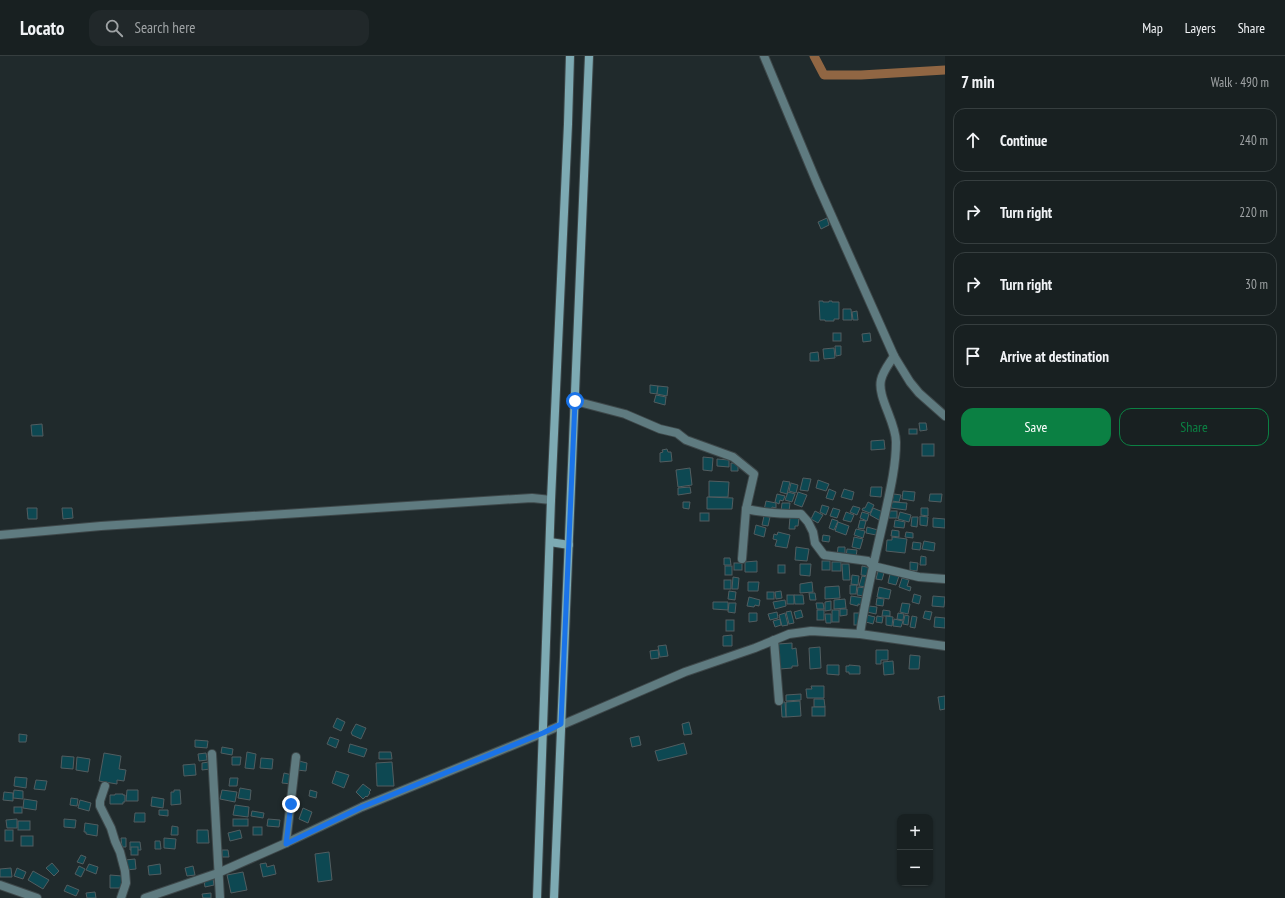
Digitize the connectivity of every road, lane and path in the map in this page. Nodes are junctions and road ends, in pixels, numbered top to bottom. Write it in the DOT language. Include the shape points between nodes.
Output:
graph roads {
  1 [pos="570,56"];
  2 [pos="589,56"];
  3 [pos="764,56"];
  4 [pos="894,356"];
  5 [pos="575,401"];
  6 [pos="945,416"];
  7 [pos="551,500"];
  8 [pos="746,509"];
  9 [pos="0,535"];
  10 [pos="550,542"];
  11 [pos="568,545"];
  12 [pos="742,560"];
  13 [pos="873,566"];
  14 [pos="945,579"];
  15 [pos="860,634"];
  16 [pos="774,640"];
  17 [pos="945,646"];
  18 [pos="779,701"];
  19 [pos="561,724"];
  20 [pos="543,733"];
  21 [pos="212,754"];
  22 [pos="296,757"];
  23 [pos="105,786"];
  24 [pos="286,844"];
  25 [pos="218,873"];
  26 [pos="0,885"];
  27 [pos="149,897"];
  28 [pos="37,898"];
  29 [pos="120,898"];
  30 [pos="220,898"];
  31 [pos="537,898"];
  32 [pos="554,898"];
  1 -- 7 [label="main road"];
  2 -- 5 [label="main road"];
  3 -- 4 [label="street"];
  4 -- 6 [label="street" via="919,393"];
  4 -- 13 [label="street" via="881,381 882,395 895,433 896,449"];
  5 -- 8 [label="street" via="625,414 733,457 754,474"];
  5 -- 11 [label="main road"];
  7 -- 9 [label="street" via="491,500"];
  7 -- 10 [label="main road"];
  8 -- 12 [label="street"];
  8 -- 13 [label="street" via="801,514 808,522 815,543 824,555 868,561"];
  10 -- 11 [label="main road"];
  10 -- 20 [label="main road"];
  11 -- 19 [label="main road"];
  13 -- 14 [label="street" via="919,577"];
  13 -- 15 [label="street"];
  15 -- 16 [label="street" via="811,631 788,634"];
  15 -- 17 [label="street"];
  16 -- 18 [label="street"];
  16 -- 19 [label="street" via="684,672"];
  19 -- 20 [label="street"];
  19 -- 32 [label="main road"];
  20 -- 24 [label="street" via="362,807"];
  20 -- 31 [label="main road"];
  21 -- 25 [label="street"];
  22 -- 24 [label="street"];
  23 -- 29 [label="street" via="100,806 112,828 125,871 126,883"];
  24 -- 25 [label="street"];
  25 -- 27 [label="street"];
  25 -- 30 [label="street"];
  26 -- 28 [label="street"];
}
